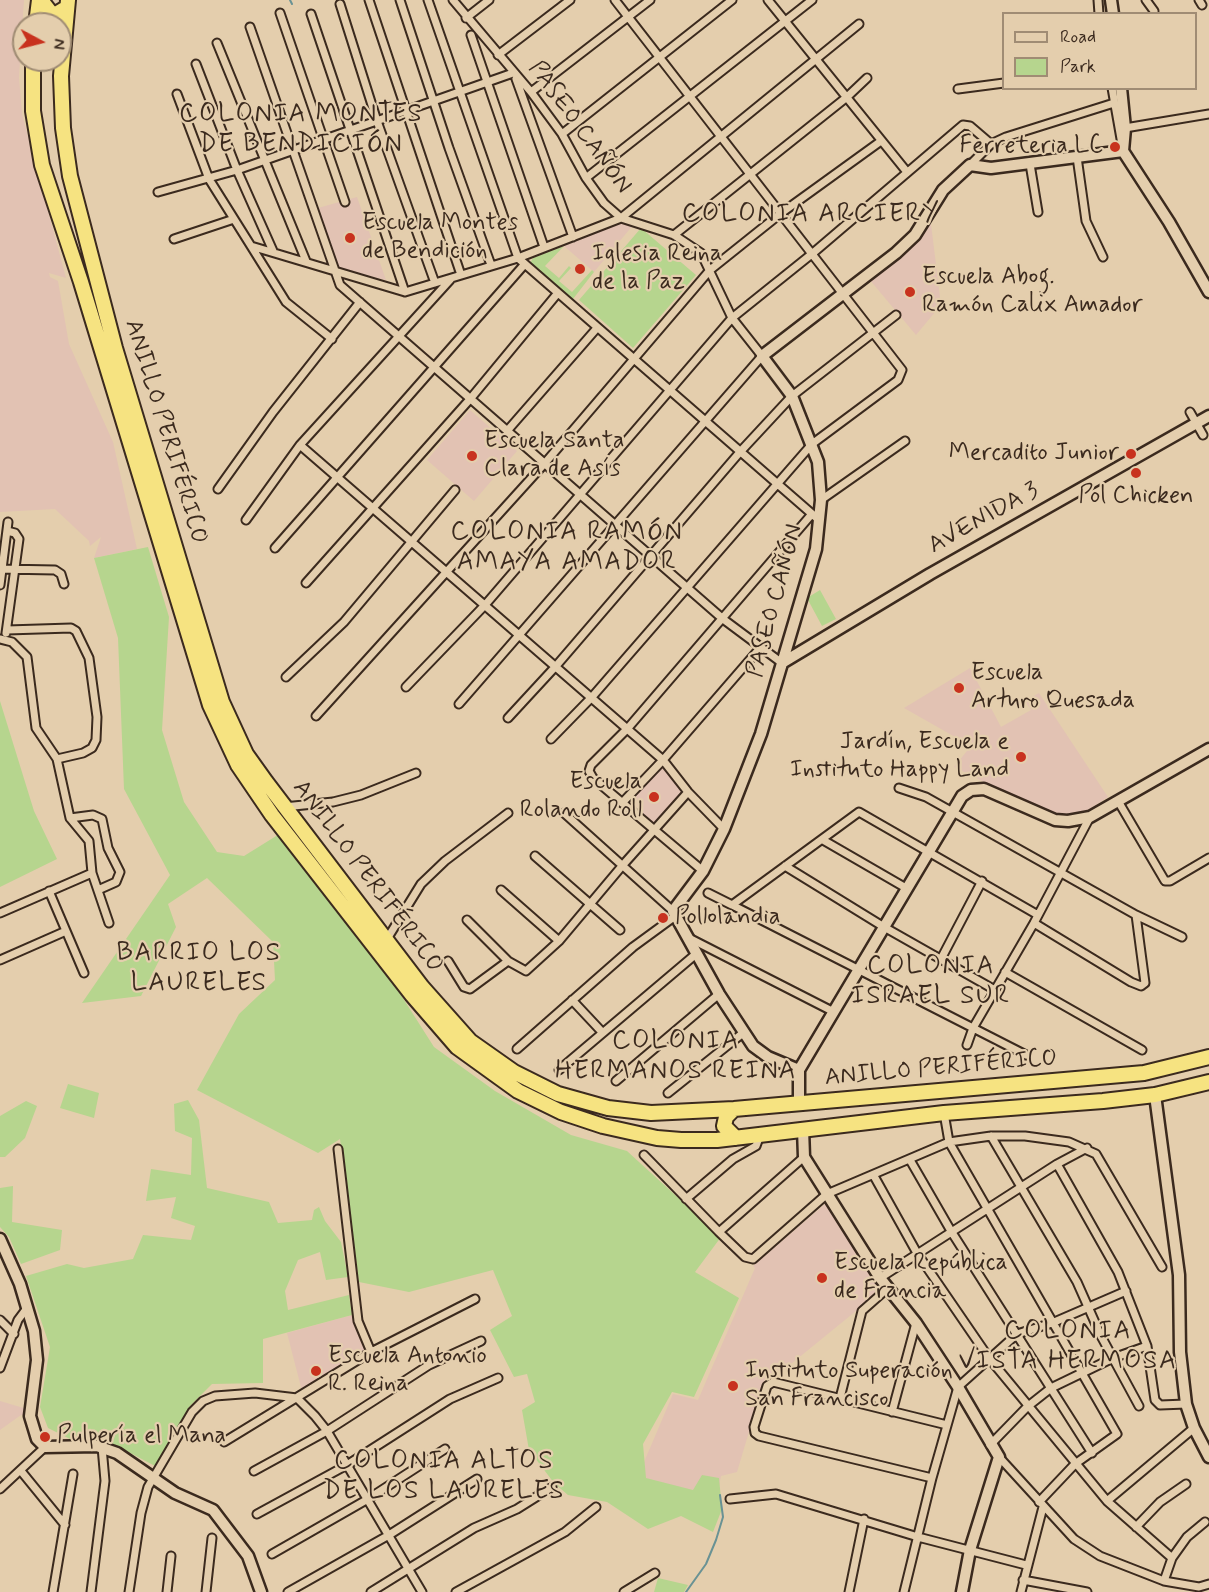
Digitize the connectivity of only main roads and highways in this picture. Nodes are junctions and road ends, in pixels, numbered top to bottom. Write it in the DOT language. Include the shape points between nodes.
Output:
graph roads {
  1 [pos="40,0"];
  2 [pos="67,4"];
  3 [pos="33,72"];
  4 [pos="1209,1057"];
  5 [pos="1209,1082"];
  6 [pos="1001,1086"];
  7 [pos="734,1109"];
  8 [pos="1002,1109"];
  9 [pos="736,1137"];
  1 -- 2 [label="highway" via="56,14"];
  2 -- 7 [label="highway, ANILLO PERIFÉRICO" via="61,76 70,176 115,348 222,702 246,754 448,1018 470,1041 536,1084 589,1104 627,1111 678,1113"];
  3 -- 9 [label="highway, ANILLO PERIFÉRICO" via="33,111 42,165 210,705 238,765 272,815 412,995 476,1063 538,1101 603,1126 665,1138 702,1141"];
  4 -- 6 [label="highway, ANILLO PERIFÉRICO" via="1144,1073"];
  5 -- 8 [label="highway, ANILLO PERIFÉRICO" via="1155,1095"];
  6 -- 7 [label="highway, ANILLO PERIFÉRICO"];
  6 -- 8 [label="highway" via="1010,1100"];
  7 -- 9 [label="highway" via="724,1126"];
  8 -- 9 [label="highway, ANILLO PERIFÉRICO"];
}
